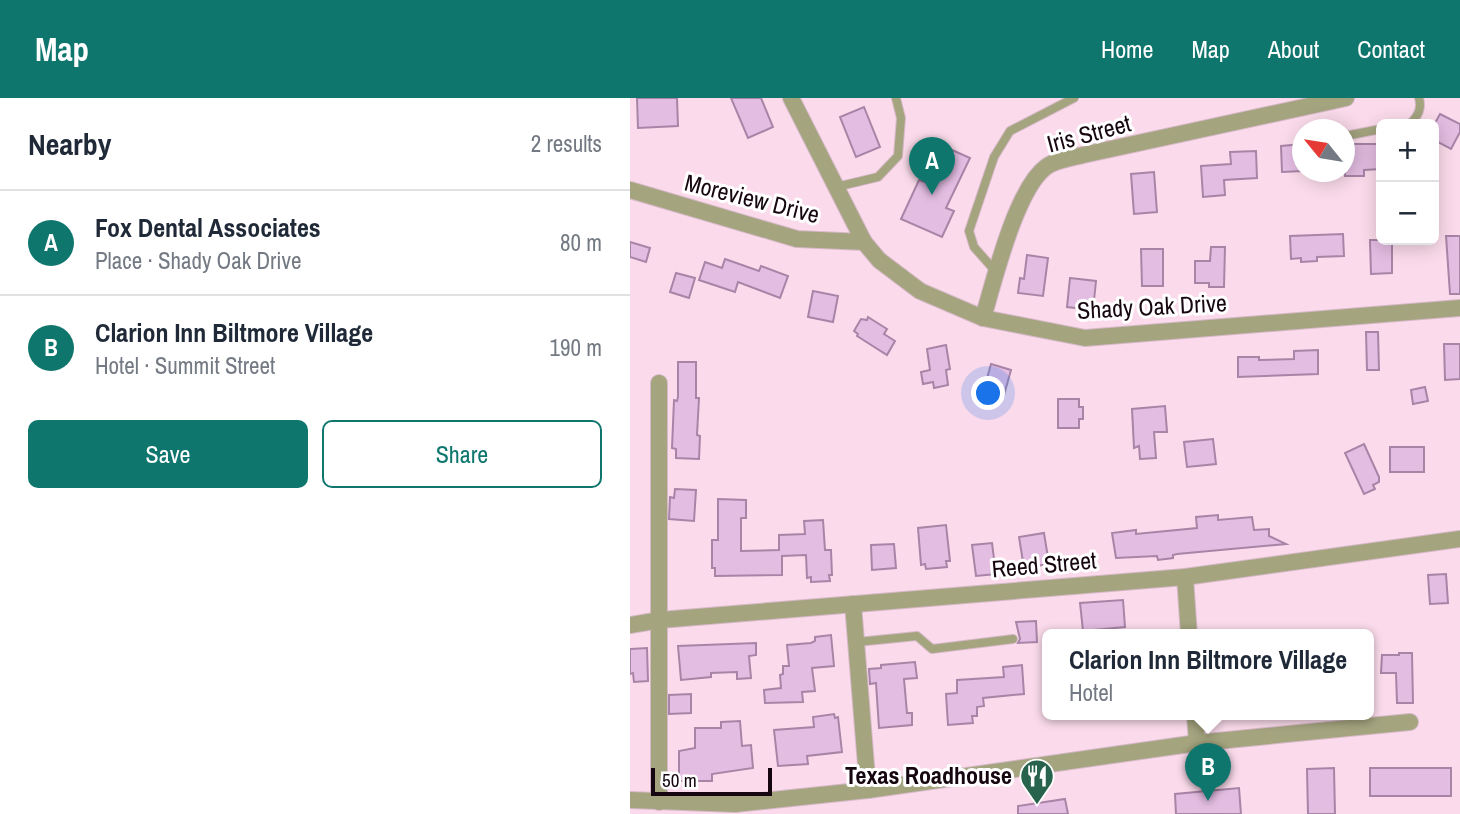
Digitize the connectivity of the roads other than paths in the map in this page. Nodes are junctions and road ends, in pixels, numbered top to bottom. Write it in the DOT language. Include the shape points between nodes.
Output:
graph roads {
  1 [pos="791,98"];
  2 [pos="896,98"];
  3 [pos="1074,98"];
  4 [pos="1346,98"];
  5 [pos="1419,98"];
  6 [pos="1415,119"];
  7 [pos="1376,130"];
  8 [pos="1355,134"];
  9 [pos="836,187"];
  10 [pos="630,190"];
  11 [pos="864,242"];
  12 [pos="997,273"];
  13 [pos="1460,308"];
  14 [pos="982,317"];
  15 [pos="659,383"];
  16 [pos="1460,539"];
  17 [pos="1185,577"];
  18 [pos="853,604"];
  19 [pos="660,620"];
  20 [pos="630,625"];
  21 [pos="1189,629"];
  22 [pos="1013,639"];
  23 [pos="857,642"];
  24 [pos="1195,720"];
  25 [pos="1410,722"];
  26 [pos="1196,743"];
  27 [pos="868,790"];
  28 [pos="630,800"];
  29 [pos="659,802"];
  1 -- 9 [label="street, Shady Oak Drive"];
  2 -- 9 [label="lane" via="901,118 898,156 877,177"];
  3 -- 12 [label="lane" via="1010,131 994,157 969,231 974,247"];
  4 -- 12 [label="street, Iris Street" via="1047,166 1020,204"];
  5 -- 6 [label="lane"];
  7 -- 8 [label="lane"];
  9 -- 11 [label="street, Shady Oak Drive"];
  10 -- 11 [label="street, Moreview Drive" via="797,239"];
  11 -- 14 [label="street, Shady Oak Drive" via="879,260 920,291"];
  12 -- 14 [label="street, Iris Street"];
  13 -- 14 [label="street, Shady Oak Drive" via="1085,338"];
  15 -- 19 [label="street"];
  16 -- 17 [label="street, Reed Street"];
  17 -- 18 [label="street, Reed Street"];
  17 -- 21 [label="street"];
  18 -- 19 [label="street, Reed Street"];
  18 -- 23 [label="street"];
  19 -- 20 [label="street, Reed Street"];
  19 -- 29 [label="street"];
  22 -- 23 [label="lane" via="932,649 917,636"];
  23 -- 27 [label="street"];
  24 -- 26 [label="street"];
  25 -- 26 [label="street"];
  26 -- 27 [label="street"];
  27 -- 29 [label="street" via="735,804"];
  28 -- 29 [label="street"];
}
